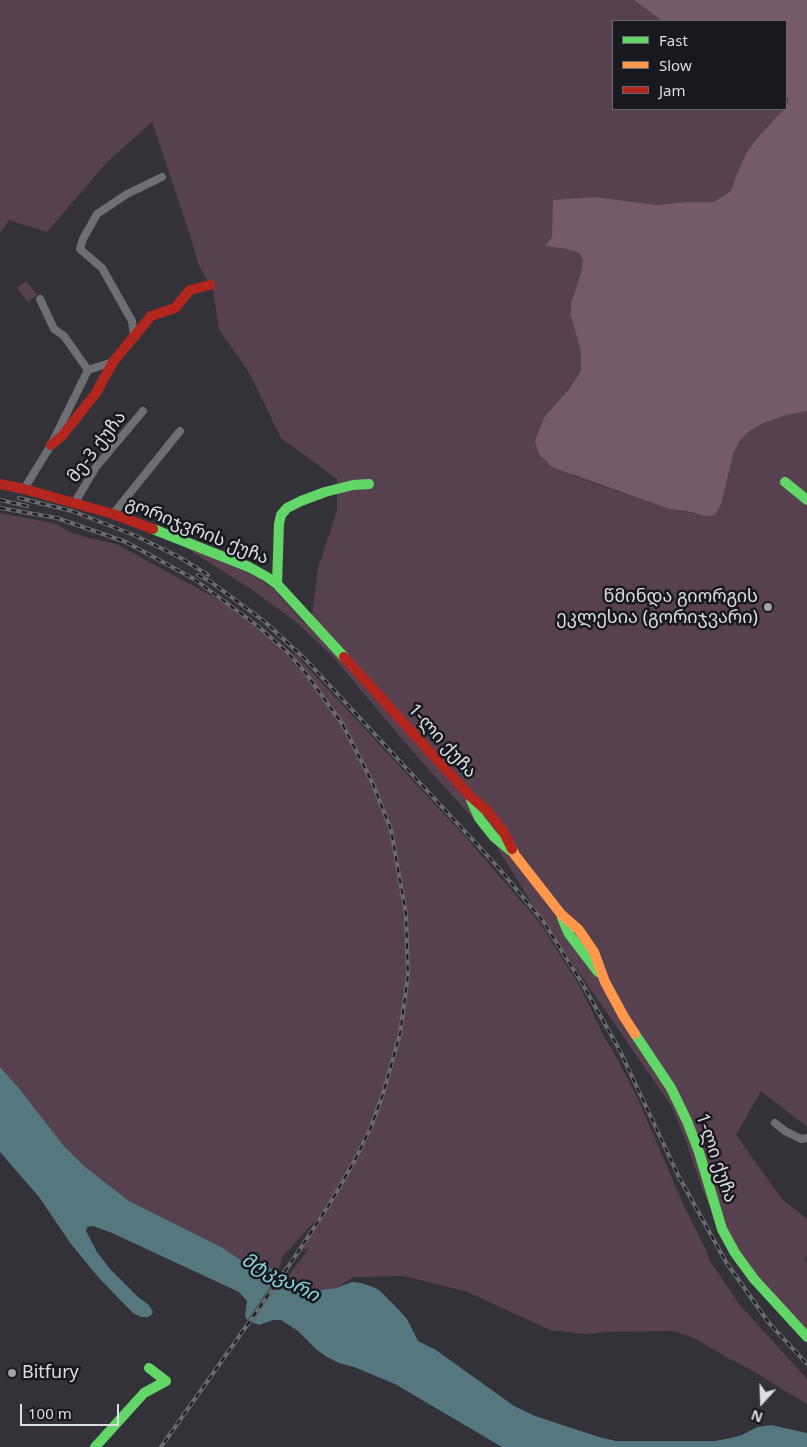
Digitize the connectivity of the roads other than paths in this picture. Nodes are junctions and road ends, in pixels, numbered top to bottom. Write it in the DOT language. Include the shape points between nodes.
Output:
graph roads {
  1 [pos="162,177"];
  2 [pos="210,285"];
  3 [pos="40,299"];
  4 [pos="134,336"];
  5 [pos="113,362"];
  6 [pos="88,370"];
  7 [pos="143,411"];
  8 [pos="180,431"];
  9 [pos="51,445"];
  10 [pos="785,482"];
  11 [pos="0,484"];
  12 [pos="368,484"];
  13 [pos="24,489"];
  14 [pos="807,500"];
  15 [pos="75,502"];
  16 [pos="113,514"];
  17 [pos="277,584"];
  18 [pos="390,708"];
  19 [pos="775,1123"];
  20 [pos="807,1138"];
  21 [pos="807,1337"];
  22 [pos="149,1368"];
  23 [pos="95,1447"];
  1 -- 4 [label="street" via="126,194 97,214 80,249 102,268 132,321"];
  2 -- 4 [label="main road" via="190,290 175,308 151,316"];
  3 -- 6 [label="street" via="54,329 64,336"];
  4 -- 5 [label="main road"];
  5 -- 6 [label="street"];
  5 -- 9 [label="main road" via="96,392 62,436"];
  6 -- 9 [label="street"];
  7 -- 15 [label="street, მე-3 ქუჩა" via="96,467"];
  8 -- 16 [label="street"];
  9 -- 13 [label="street"];
  10 -- 14 [label="main road"];
  11 -- 13 [label="main road, გორიჯვრის ქუჩა"];
  12 -- 17 [label="main road" via="325,492 287,508 279,524"];
  13 -- 15 [label="main road, გორიჯვრის ქუჩა"];
  15 -- 16 [label="main road, გორიჯვრის ქუჩა"];
  16 -- 17 [label="main road, გორიჯვრის ქუჩა" via="249,567"];
  17 -- 18 [label="main road, გორიჯვრის ქუჩა"];
  18 -- 21 [label="main road, 1-ლი ქუჩა" via="488,812 503,831 515,855 561,914 569,934 605,982 671,1088 699,1152 722,1228 735,1253"];
  19 -- 20 [label="street" via="801,1139"];
  22 -- 23 [label="main road" via="166,1381 144,1393"];
}
